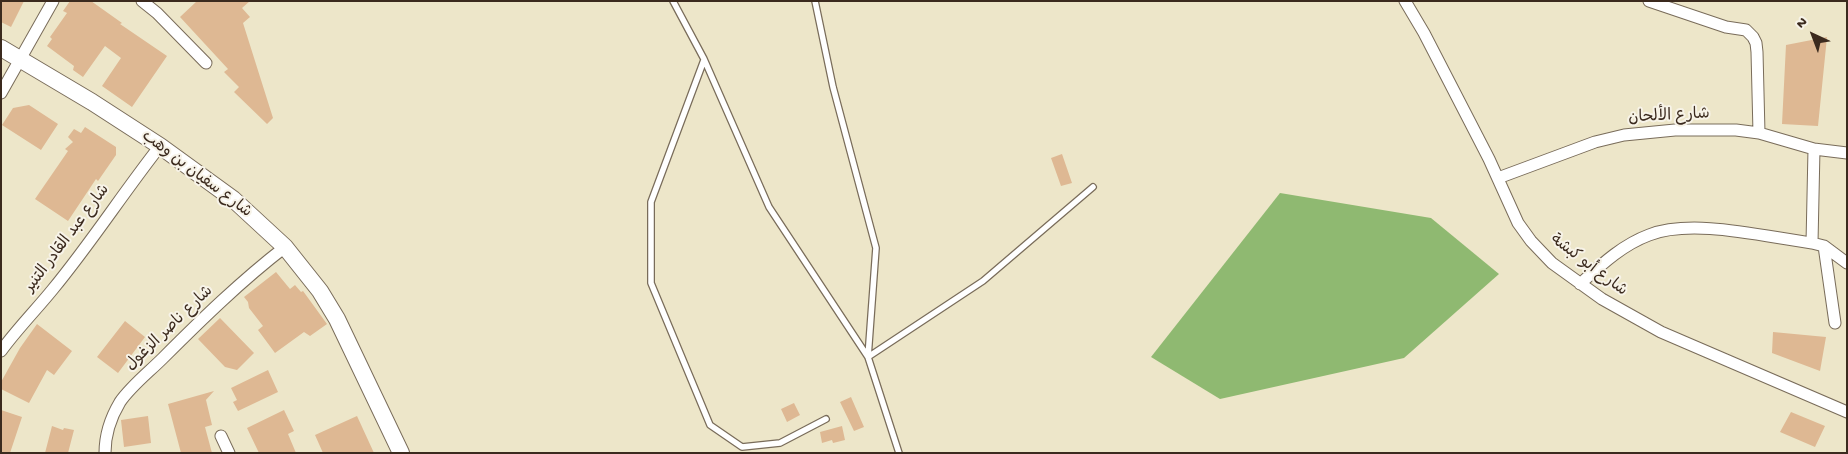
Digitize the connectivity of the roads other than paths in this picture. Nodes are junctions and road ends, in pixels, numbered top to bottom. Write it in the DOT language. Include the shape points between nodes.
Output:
graph roads {
  1 [pos="53,1"];
  2 [pos="142,1"];
  3 [pos="673,1"];
  4 [pos="815,1"];
  5 [pos="1405,1"];
  6 [pos="1649,1"];
  7 [pos="1,48"];
  8 [pos="21,60"];
  9 [pos="704,60"];
  10 [pos="206,63"];
  11 [pos="1,94"];
  12 [pos="1759,133"];
  13 [pos="160,146"];
  14 [pos="1814,149"];
  15 [pos="1847,153"];
  16 [pos="1498,178"];
  17 [pos="1093,187"];
  18 [pos="1818,244"];
  19 [pos="285,247"];
  20 [pos="1847,263"];
  21 [pos="1580,284"];
  22 [pos="1835,323"];
  23 [pos="1,350"];
  24 [pos="868,357"];
  25 [pos="1847,412"];
  26 [pos="826,419"];
  27 [pos="221,436"];
  28 [pos="105,453"];
  29 [pos="229,453"];
  30 [pos="401,453"];
  31 [pos="899,453"];
  1 -- 8 [label="street"];
  2 -- 10 [label="street"];
  3 -- 9 [label="lane"];
  4 -- 24 [label="lane" via="833,87 876,248"];
  5 -- 16 [label="street, شارع أبو كبشة"];
  6 -- 12 [label="street" via="1750,32 1756,43"];
  7 -- 8 [label="street, شارع سفيان بن وهب"];
  8 -- 11 [label="street"];
  8 -- 13 [label="street, شارع سفيان بن وهب"];
  9 -- 24 [label="lane" via="769,207"];
  9 -- 26 [label="lane" via="650,202 650,284 710,425 742,447 780,443"];
  12 -- 14 [label="street, شارع الألحان"];
  12 -- 16 [label="street, شارع الألحان" via="1675,130 1624,135 1595,142"];
  13 -- 19 [label="street, شارع سفيان بن وهب" via="233,199"];
  13 -- 23 [label="street, شارع عبد القادر التنير" via="52,290"];
  14 -- 15 [label="street, شارع الألحان"];
  14 -- 18 [label="street"];
  16 -- 21 [label="street, شارع أبو كبشة" via="1518,222 1531,241 1552,263"];
  17 -- 24 [label="lane" via="983,280"];
  18 -- 20 [label="street"];
  18 -- 21 [label="street" via="1718,230 1668,230 1648,235 1611,256"];
  18 -- 22 [label="street"];
  19 -- 28 [label="street, شارع ناصر الزغول" via="221,302 121,401 110,424"];
  19 -- 30 [label="street, شارع سفيان بن وهب" via="337,318"];
  21 -- 25 [label="street, شارع أبو كبشة" via="1625,314 1661,332"];
  24 -- 31 [label="lane"];
  27 -- 29 [label="street"];
}
